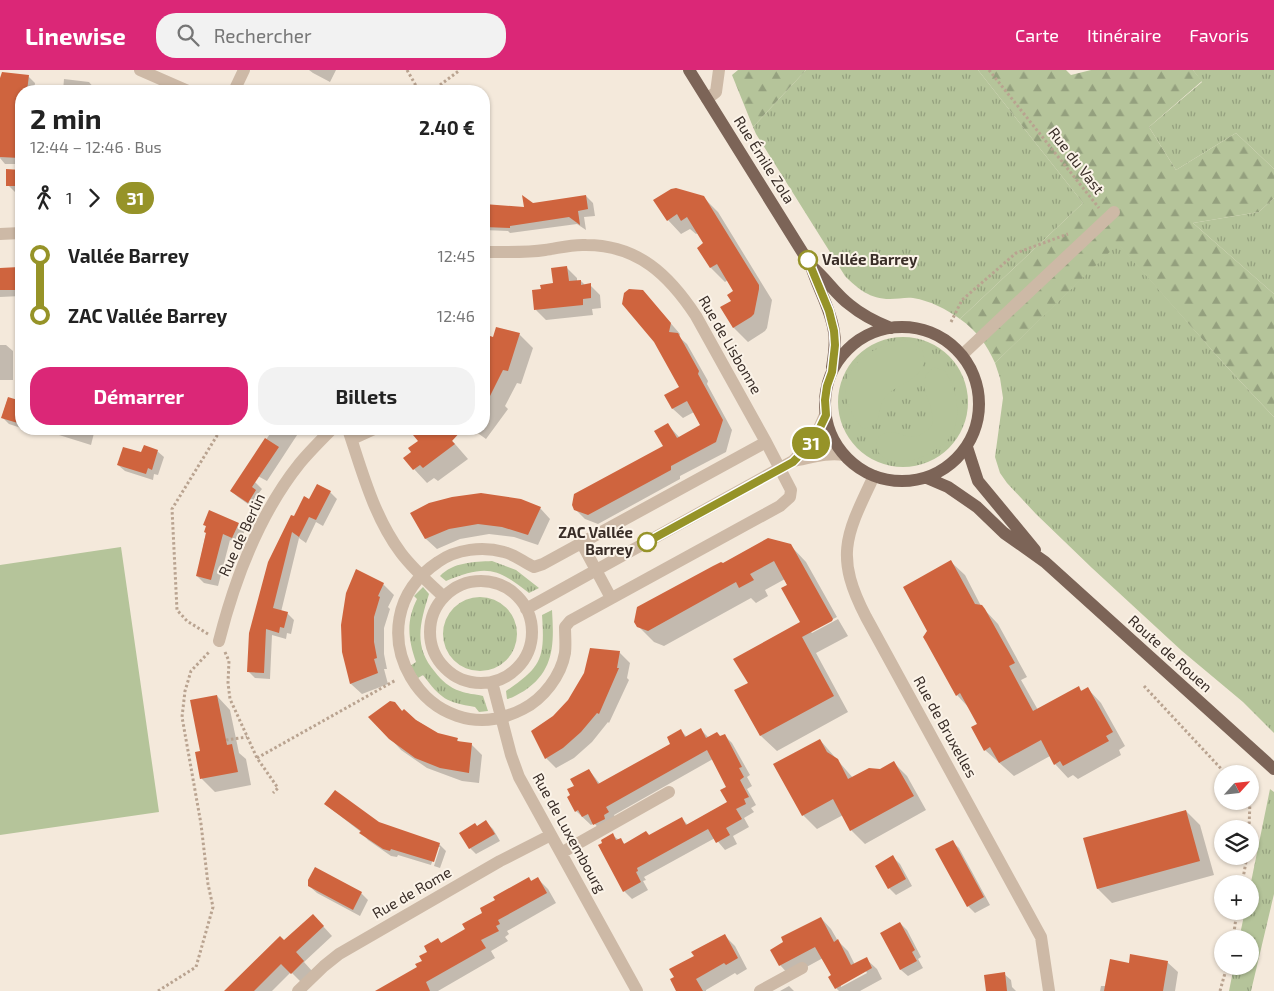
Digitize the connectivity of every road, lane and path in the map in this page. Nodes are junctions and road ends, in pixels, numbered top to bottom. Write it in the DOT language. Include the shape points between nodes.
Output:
graph roads {
  1 [pos="140,70"];
  2 [pos="244,70"];
  3 [pos="406,70"];
  4 [pos="460,70"];
  5 [pos="689,70"];
  6 [pos="719,70"];
  7 [pos="989,70"];
  8 [pos="174,85"];
  9 [pos="237,85"];
  10 [pos="415,85"];
  11 [pos="440,85"];
  12 [pos="708,99"];
  13 [pos="1114,212"];
  14 [pos="1093,214"];
  15 [pos="1074,232"];
  16 [pos="15,233"];
  17 [pos="0,234"];
  18 [pos="490,252"];
  19 [pos="811,266"];
  20 [pos="951,322"];
  21 [pos="891,328"];
  22 [pos="962,355"];
  23 [pos="832,372"];
  24 [pos="826,415"];
  25 [pos="217,435"];
  26 [pos="326,435"];
  27 [pos="350,435"];
  28 [pos="766,442"];
  29 [pos="967,447"];
  30 [pos="844,455"];
  31 [pos="793,462"];
  32 [pos="780,468"];
  33 [pos="874,476"];
  34 [pos="927,478"];
  35 [pos="581,542"];
  36 [pos="1045,562"];
  37 [pos="596,570"];
  38 [pos="421,576"];
  39 [pos="444,597"];
  40 [pos="611,598"];
  41 [pos="526,609"];
  42 [pos="219,641"];
  43 [pos="396,680"];
  44 [pos="492,682"];
  45 [pos="1144,686"];
  46 [pos="501,717"];
  47 [pos="247,737"];
  48 [pos="226,740"];
  49 [pos="257,758"];
  50 [pos="1218,765"];
  51 [pos="1271,766"];
  52 [pos="669,792"];
  53 [pos="273,793"];
  54 [pos="551,835"];
  55 [pos="561,853"];
  56 [pos="802,968"];
  57 [pos="1224,975"];
  58 [pos="158,991"];
  59 [pos="298,991"];
  60 [pos="637,991"];
  61 [pos="760,991"];
  62 [pos="1049,991"];
  63 [pos="1220,991"];
  1 -- 8 [label="street"];
  2 -- 9 [label="street"];
  3 -- 10 [label="path"];
  4 -- 11 [label="path"];
  5 -- 12 [label="main road, Rue Émile Zola"];
  6 -- 12 [label="street" via="716,92"];
  7 -- 14 [label="path, Rue du Vast" via="1099,208"];
  12 -- 19 [label="main road, Rue Émile Zola"];
  13 -- 22 [label="street"];
  15 -- 20 [label="path" via="1016,253 962,300"];
  16 -- 17 [label="street"];
  18 -- 28 [label="street, Rue de Lisbonne" via="605,246 624,250 654,267 684,297"];
  19 -- 21 [label="main road, Rue Émile Zola" via="849,305"];
  19 -- 23 [label="main road, Rue Émile Zola" via="834,331"];
  21 -- 22 [label="main road" via="917,328 934,333"];
  21 -- 23 [label="main road" via="865,336 851,346"];
  22 -- 29 [label="main road" via="978,385 980,402 978,419"];
  23 -- 24 [label="main road" via="825,400"];
  24 -- 30 [label="main road" via="832,435"];
  24 -- 31 [label="street" via="814,440"];
  25 -- 42 [label="path" via="172,509 177,610"];
  26 -- 42 [label="street, Rue de Berlin" via="300,463 263,520 236,582"];
  27 -- 38 [label="street" via="386,530 401,554"];
  28 -- 32 [label="street, Rue de Lisbonne"];
  28 -- 35 [label="street"];
  29 -- 34 [label="main road" via="954,462"];
  29 -- 36 [label="main road, Route de Rouen" via="978,481"];
  30 -- 31 [label="street" via="824,455"];
  30 -- 33 [label="main road" via="858,468"];
  31 -- 32 [label="street"];
  32 -- 37 [label="street"];
  32 -- 40 [label="street, Rue de Lisbonne" via="791,490 786,501"];
  33 -- 34 [label="main road" via="891,481"];
  33 -- 62 [label="street, Rue de Bruxelles" via="856,514 846,551 855,596 1040,937"];
  34 -- 36 [label="main road, Route de Rouen" via="948,487 977,507 1004,533"];
  35 -- 37 [label="street"];
  35 -- 38 [label="street" via="534,567 502,551 487,549 456,553 442,559"];
  36 -- 51 [label="main road, Route de Rouen"];
  37 -- 40 [label="street"];
  37 -- 41 [label="street"];
  38 -- 39 [label="street"];
  38 -- 46 [label="street" via="408,592 398,622 400,653 412,682 422,694 448,712 478,719"];
  39 -- 41 [label="street" via="460,586 488,582 506,588"];
  39 -- 44 [label="street" via="432,619 431,639 436,657 444,668 460,678 479,683"];
  40 -- 46 [label="street" via="565,627 563,662 548,689 524,709"];
  41 -- 44 [label="street" via="532,631 527,654 513,672"];
  42 -- 47 [label="path" via="229,661 230,699"];
  42 -- 58 [label="path" via="191,671 182,717 214,907 196,967"];
  43 -- 49 [label="path"];
  44 -- 46 [label="street, Rue de Luxembourg"];
  45 -- 50 [label="path"];
  46 -- 54 [label="street, Rue de Luxembourg" via="519,777"];
  47 -- 48 [label="path"];
  47 -- 49 [label="path"];
  49 -- 53 [label="path" via="278,788"];
  52 -- 55 [label="street"];
  54 -- 55 [label="street, Rue de Luxembourg"];
  54 -- 59 [label="street, Rue de Rome" via="339,954"];
  55 -- 60 [label="street, Rue de Luxembourg"];
  56 -- 61 [label="street"];
  57 -- 63 [label="path"];
}
